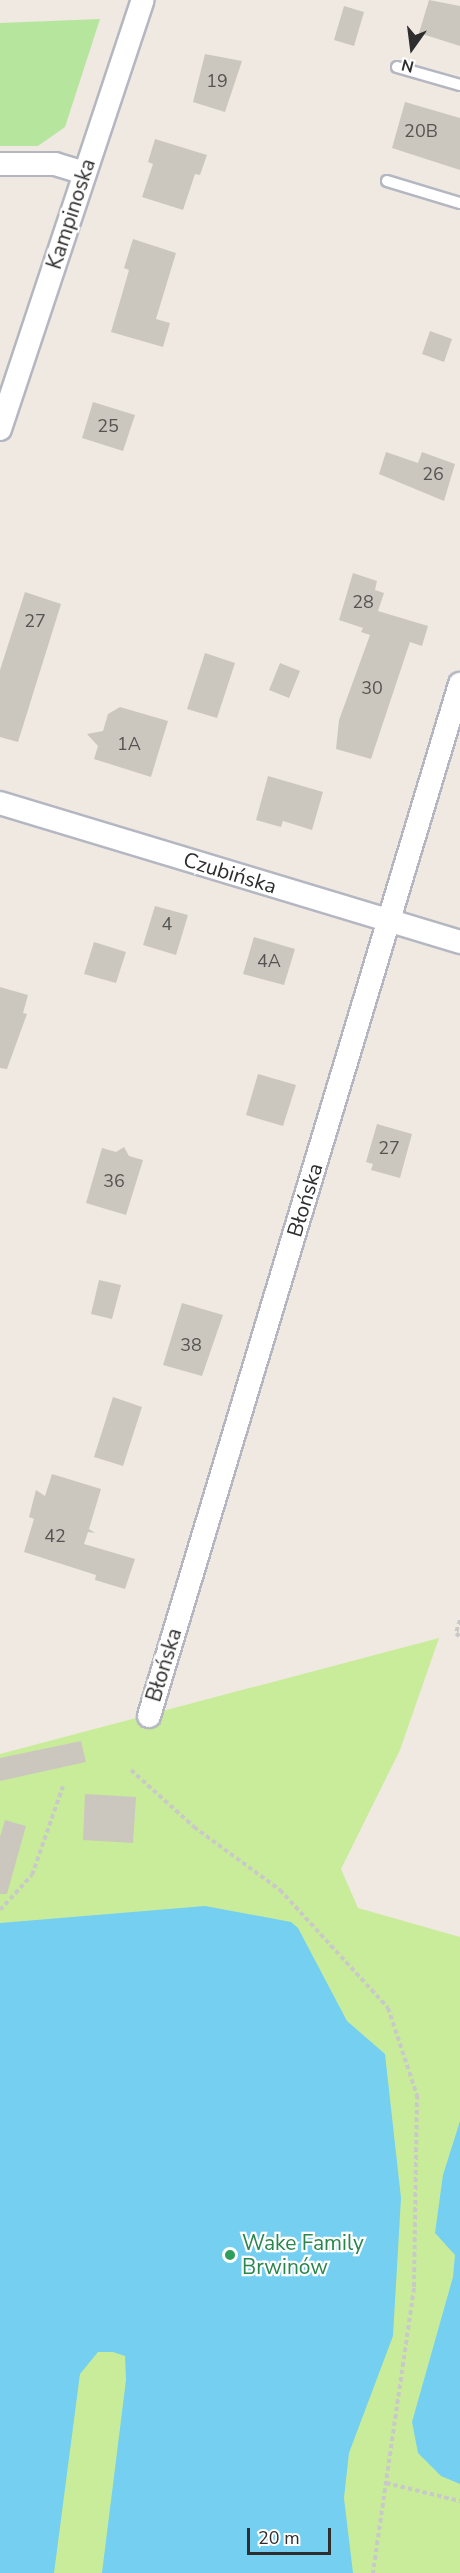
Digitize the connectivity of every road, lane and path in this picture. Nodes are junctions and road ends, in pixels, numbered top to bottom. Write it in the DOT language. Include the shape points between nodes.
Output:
graph roads {
  1 [pos="143,0"];
  2 [pos="397,67"];
  3 [pos="460,85"];
  4 [pos="0,164"];
  5 [pos="85,173"];
  6 [pos="387,181"];
  7 [pos="460,203"];
  8 [pos="0,429"];
  9 [pos="460,684"];
  10 [pos="0,804"];
  11 [pos="390,921"];
  12 [pos="460,942"];
  13 [pos="460,1620"];
  14 [pos="460,1638"];
  15 [pos="149,1716"];
  16 [pos="131,1770"];
  17 [pos="63,1786"];
  18 [pos="0,1910"];
  19 [pos="386,2483"];
  20 [pos="460,2501"];
  21 [pos="374,2573"];
  1 -- 5 [label="street, Kampinoska"];
  2 -- 3 [label="lane"];
  4 -- 5 [label="street" via="55,164"];
  5 -- 8 [label="street, Kampinoska"];
  6 -- 7 [label="lane"];
  9 -- 11 [label="street, Błońska"];
  10 -- 11 [label="street, Czubińska"];
  11 -- 12 [label="street, Czubińska"];
  11 -- 15 [label="street, Błońska"];
  13 -- 14 [label="path" via="456,1633"];
  16 -- 19 [label="path" via="195,1827 280,1890 388,2008 417,2095 414,2288"];
  17 -- 18 [label="path" via="32,1875"];
  19 -- 20 [label="path"];
  19 -- 21 [label="path"];
}
